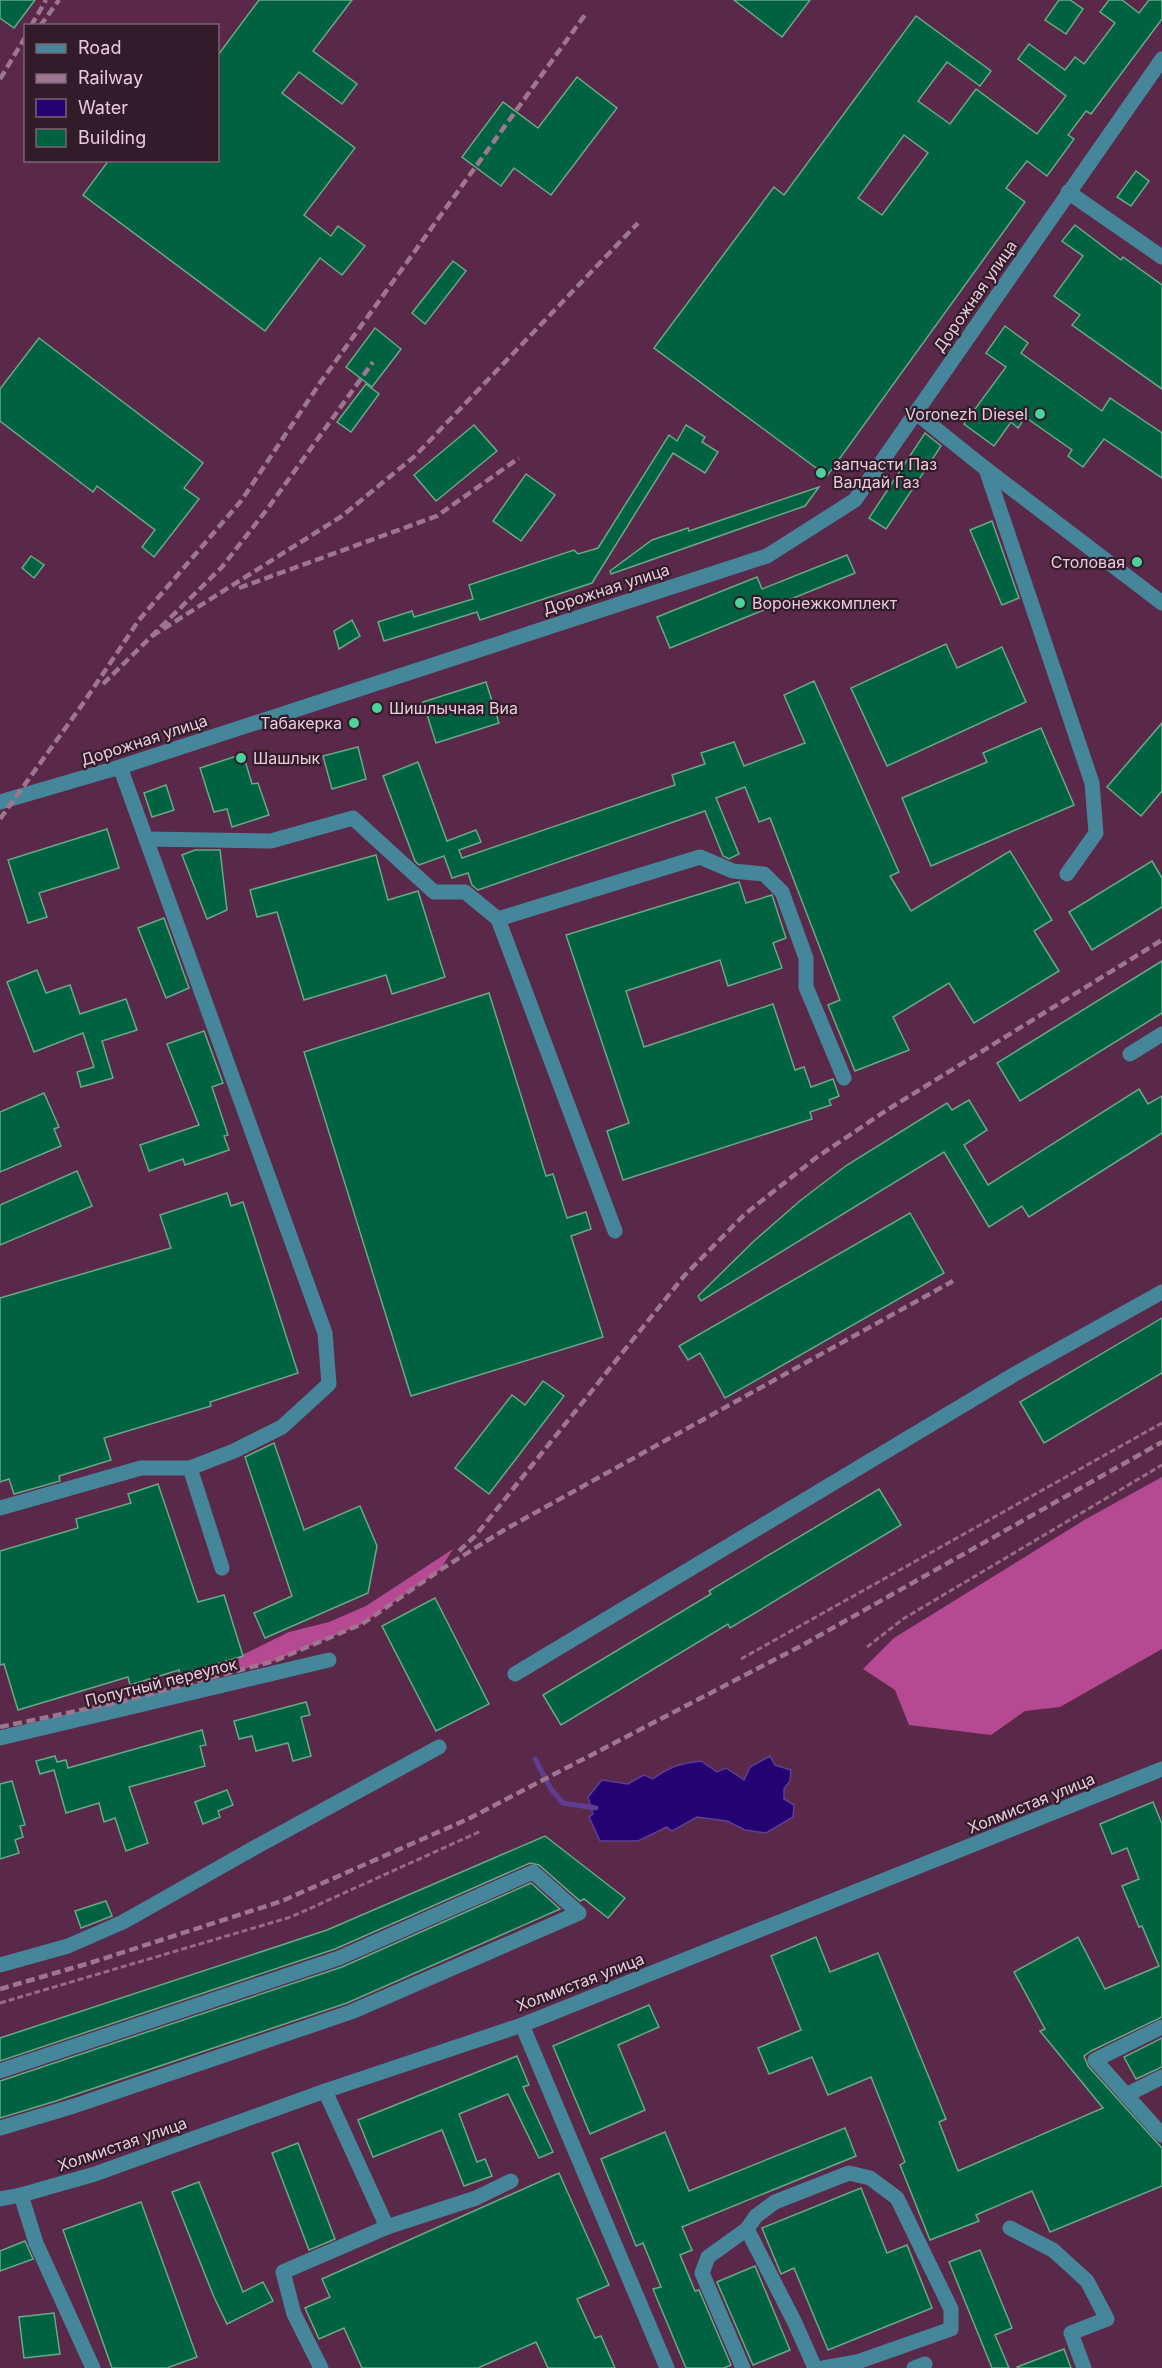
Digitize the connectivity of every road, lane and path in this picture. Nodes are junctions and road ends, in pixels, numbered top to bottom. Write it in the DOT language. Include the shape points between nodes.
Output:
graph roads {
  1 [pos="1162,59"];
  2 [pos="1068,192"];
  3 [pos="1162,257"];
  4 [pos="916,412"];
  5 [pos="986,469"];
  6 [pos="1162,603"];
  7 [pos="120,767"];
  8 [pos="0,802"];
  9 [pos="146,838"];
  10 [pos="1067,873"];
  11 [pos="498,919"];
  12 [pos="1162,1034"];
  13 [pos="1130,1054"];
  14 [pos="844,1078"];
  15 [pos="615,1231"];
  16 [pos="1162,1292"];
  17 [pos="1162,1423"];
  18 [pos="1162,1465"];
  19 [pos="190,1468"];
  20 [pos="0,1508"];
  21 [pos="222,1568"];
  22 [pos="867,1647"];
  23 [pos="741,1659"];
  24 [pos="329,1660"];
  25 [pos="515,1674"];
  26 [pos="0,1738"];
  27 [pos="439,1747"];
  28 [pos="1162,1769"];
  29 [pos="481,1831"];
  30 [pos="0,1965"];
  31 [pos="0,2004"];
  32 [pos="522,2025"];
  33 [pos="1162,2027"];
  34 [pos="0,2071"];
  35 [pos="1162,2077"];
  36 [pos="325,2091"];
  37 [pos="1126,2095"];
  38 [pos="0,2128"];
  39 [pos="1162,2135"];
  40 [pos="511,2181"];
  41 [pos="21,2195"];
  42 [pos="0,2199"];
  43 [pos="387,2227"];
  44 [pos="1010,2228"];
  45 [pos="747,2229"];
  46 [pos="93,2368"];
  47 [pos="321,2368"];
  48 [pos="668,2368"];
  49 [pos="743,2368"];
  50 [pos="815,2368"];
  51 [pos="823,2368"];
  52 [pos="1084,2368"];
  1 -- 2 [label="street, Дорожная улица"];
  2 -- 3 [label="street"];
  2 -- 4 [label="street, Дорожная улица"];
  4 -- 5 [label="street"];
  4 -- 7 [label="street, Дорожная улица" via="855,500 767,556"];
  5 -- 6 [label="street"];
  5 -- 10 [label="street" via="1092,783 1096,833"];
  7 -- 8 [label="street, Дорожная улица"];
  7 -- 9 [label="street"];
  9 -- 11 [label="street" via="270,841 353,818 434,892 465,892"];
  9 -- 19 [label="street" via="325,1333 329,1384 282,1427"];
  11 -- 14 [label="street" via="700,857 733,871 764,874 782,892 806,958 806,987"];
  11 -- 15 [label="street"];
  12 -- 13 [label="street"];
  16 -- 25 [label="street" via="1015,1374"];
  17 -- 23 [label="path"];
  18 -- 22 [label="path" via="903,1619"];
  19 -- 20 [label="street" via="141,1468"];
  19 -- 21 [label="street"];
  24 -- 26 [label="street, Попутный переулок"];
  27 -- 30 [label="street" via="123,1922 68,1946"];
  28 -- 32 [label="street, Холмистая улица"];
  29 -- 31 [label="path" via="291,1917"];
  32 -- 36 [label="street, Холмистая улица"];
  32 -- 48 [label="street"];
  33 -- 37 [label="street" via="1095,2060"];
  34 -- 38 [label="street" via="339,1958 533,1872 579,1913 351,2012"];
  35 -- 37 [label="street"];
  36 -- 41 [label="street, Холмистая улица" via="95,2174"];
  36 -- 43 [label="street"];
  37 -- 39 [label="street"];
  40 -- 43 [label="street" via="476,2198"];
  41 -- 42 [label="street, Холмистая улица"];
  41 -- 46 [label="street" via="36,2243"];
  43 -- 47 [label="street" via="283,2272 294,2314"];
  44 -- 52 [label="street" via="1053,2250 1088,2281 1107,2319 1071,2333"];
  45 -- 49 [label="street" via="708,2257 702,2273"];
  45 -- 50 [label="street"];
  45 -- 51 [label="street" via="756,2216 775,2202 849,2173 870,2178 897,2198 951,2309 951,2329 857,2362"];
}
